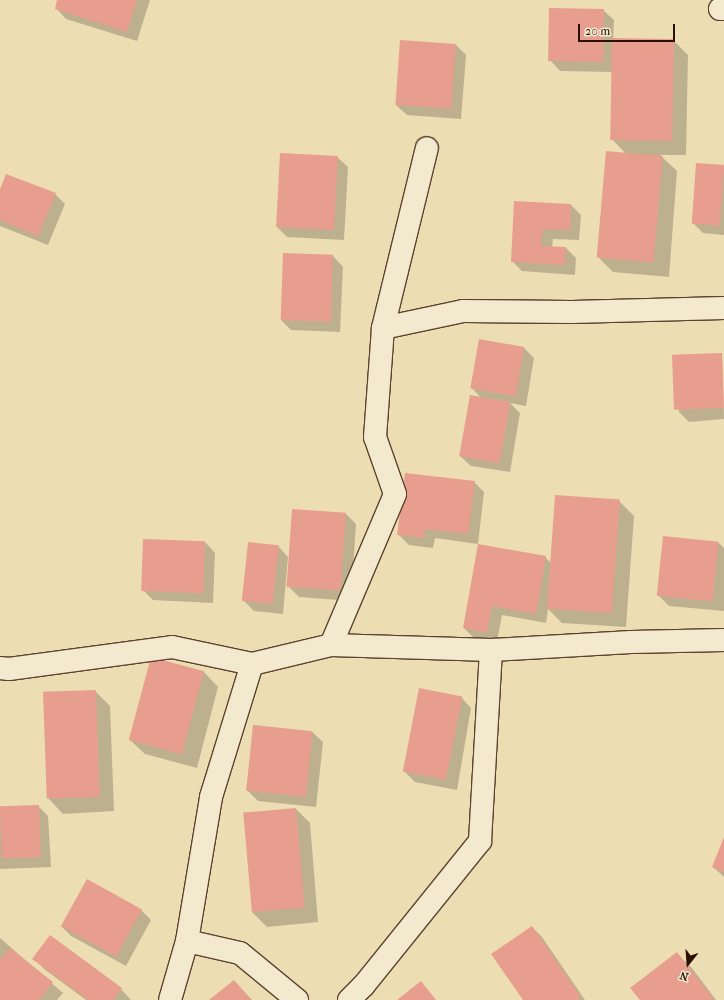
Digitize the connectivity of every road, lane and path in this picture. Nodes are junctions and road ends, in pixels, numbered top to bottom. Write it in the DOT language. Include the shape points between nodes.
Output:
graph roads {
  1 [pos="427,148"];
  2 [pos="724,308"];
  3 [pos="384,328"];
  4 [pos="724,640"];
  5 [pos="331,645"];
  6 [pos="491,650"];
  7 [pos="252,664"];
  8 [pos="0,668"];
  9 [pos="186,941"];
  10 [pos="170,1000"];
  11 [pos="297,1000"];
  12 [pos="349,1000"];
  1 -- 3 [label="street"];
  2 -- 3 [label="street" via="572,312 462,310"];
  3 -- 5 [label="street" via="375,437 395,494"];
  4 -- 6 [label="street"];
  5 -- 6 [label="street"];
  5 -- 7 [label="street"];
  6 -- 12 [label="street" via="480,841 364,985"];
  7 -- 8 [label="street" via="172,647 9,669"];
  7 -- 9 [label="street" via="211,797"];
  9 -- 10 [label="street"];
  9 -- 11 [label="street" via="240,953"];
}
